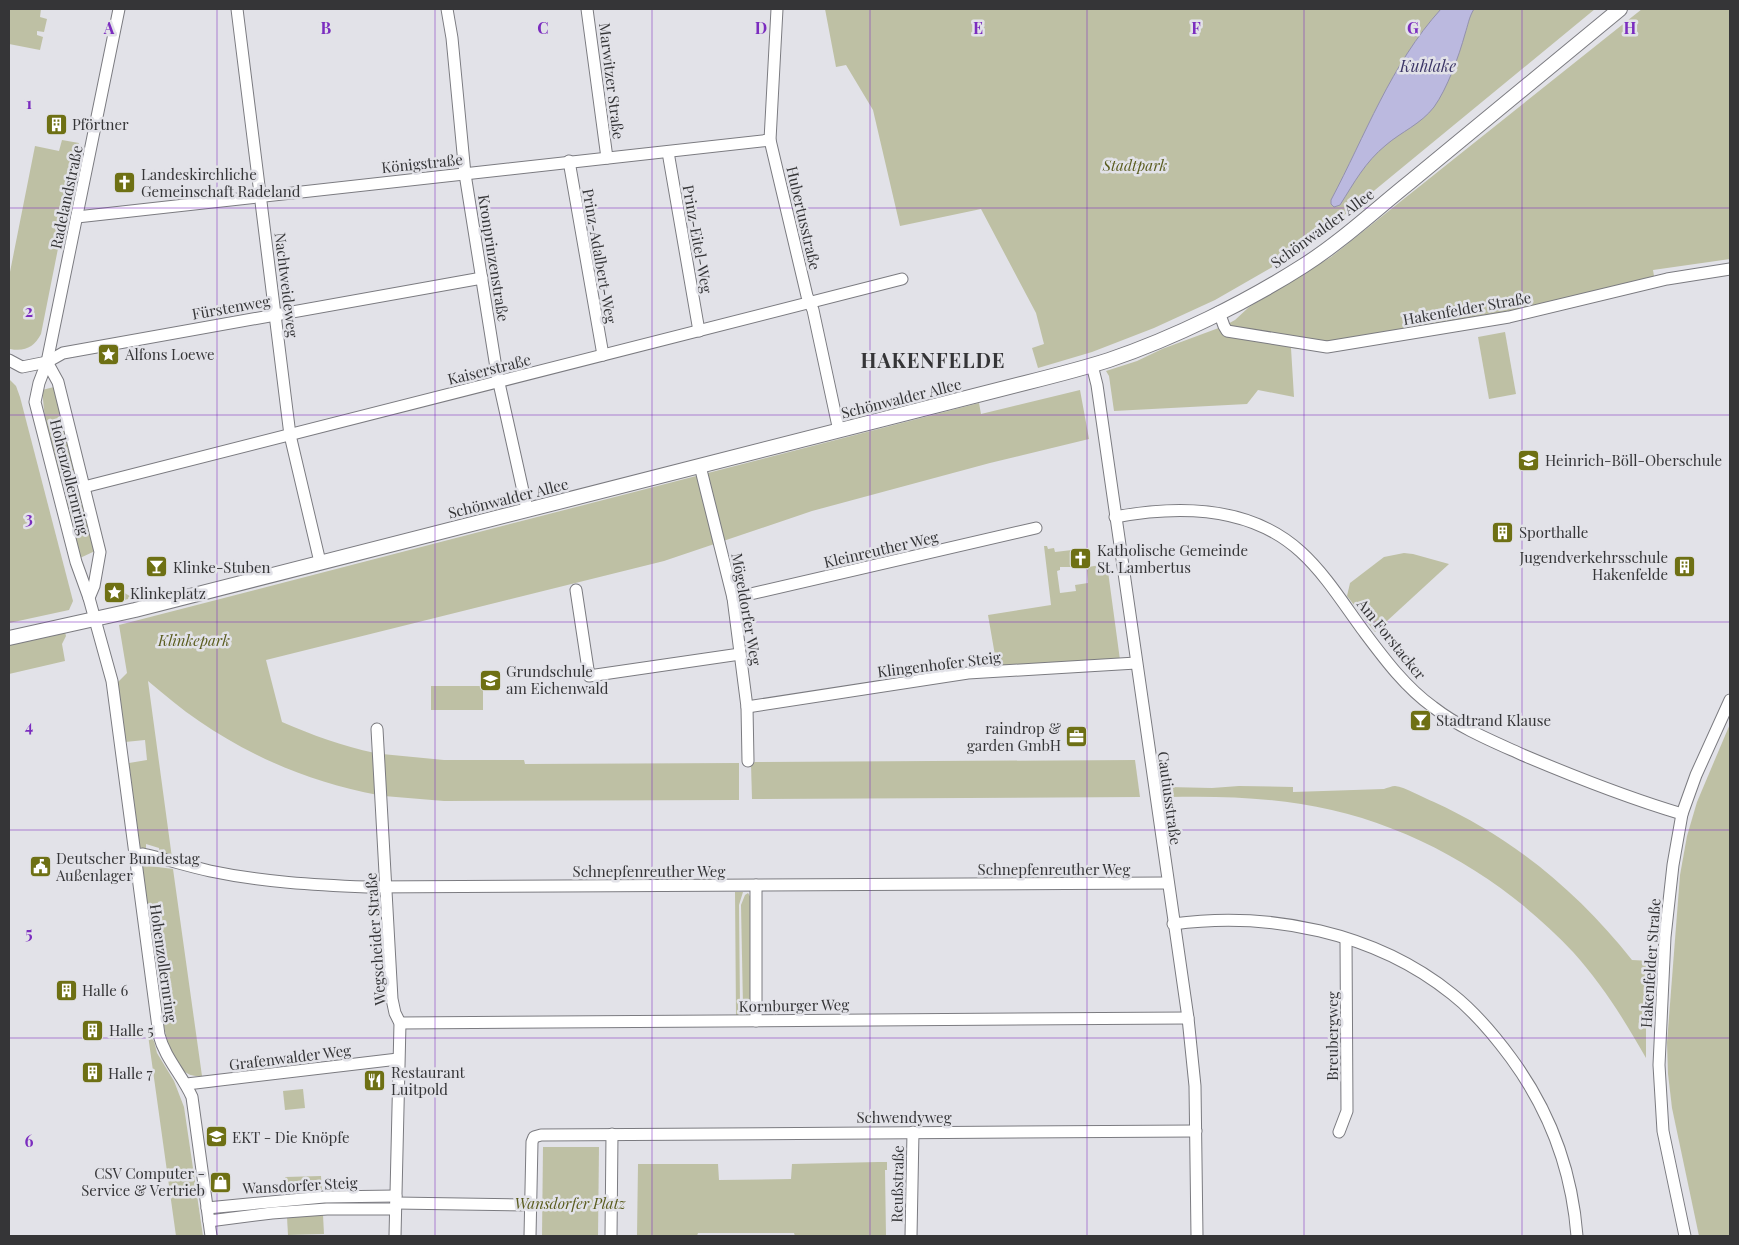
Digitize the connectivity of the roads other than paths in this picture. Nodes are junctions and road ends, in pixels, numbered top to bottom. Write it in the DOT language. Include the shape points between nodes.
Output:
graph roads {
  1 [pos="119,9"];
  2 [pos="236,9"];
  3 [pos="447,9"];
  4 [pos="588,9"];
  5 [pos="777,9"];
  6 [pos="1620,9"];
  7 [pos="770,140"];
  8 [pos="668,152"];
  9 [pos="607,158"];
  10 [pos="569,161"];
  11 [pos="465,174"];
  12 [pos="260,197"];
  13 [pos="77,217"];
  14 [pos="1730,269"];
  15 [pos="482,278"];
  16 [pos="902,279"];
  17 [pos="810,303"];
  18 [pos="1219,312"];
  19 [pos="275,314"];
  20 [pos="699,331"];
  21 [pos="603,356"];
  22 [pos="9,360"];
  23 [pos="47,362"];
  24 [pos="1092,365"];
  25 [pos="498,382"];
  26 [pos="839,431"];
  27 [pos="290,435"];
  28 [pos="700,466"];
  29 [pos="84,487"];
  30 [pos="527,510"];
  31 [pos="1116,517"];
  32 [pos="1036,528"];
  33 [pos="320,562"];
  34 [pos="576,590"];
  35 [pos="89,598"];
  36 [pos="732,598"];
  37 [pos="95,619"];
  38 [pos="9,638"];
  39 [pos="740,654"];
  40 [pos="1136,663"];
  41 [pos="1730,700"];
  42 [pos="748,707"];
  43 [pos="377,729"];
  44 [pos="748,761"];
  45 [pos="1682,814"];
  46 [pos="135,855"];
  47 [pos="1167,883"];
  48 [pos="756,885"];
  49 [pos="386,888"];
  50 [pos="1173,924"];
  51 [pos="1346,939"];
  52 [pos="1188,1018"];
  53 [pos="756,1021"];
  54 [pos="400,1022"];
  55 [pos="398,1059"];
  56 [pos="186,1084"];
  57 [pos="1196,1131"];
  58 [pos="913,1132"];
  59 [pos="1339,1132"];
  60 [pos="612,1134"];
  61 [pos="396,1203"];
  62 [pos="531,1205"];
  63 [pos="207,1208"];
  64 [pos="209,1221"];
  65 [pos="211,1236"];
  66 [pos="395,1236"];
  67 [pos="530,1236"];
  68 [pos="611,1236"];
  69 [pos="911,1236"];
  70 [pos="1197,1236"];
  71 [pos="1577,1236"];
  72 [pos="1685,1236"];
  1 -- 13 [label="street, Radelandstraße"];
  2 -- 12 [label="street, Nachtweideweg"];
  3 -- 11 [label="street, Kronprinzenstraße"];
  4 -- 9 [label="street, Marwitzer Straße"];
  5 -- 7 [label="street, Hubertusstraße"];
  6 -- 18 [label="main road, Schönwalder Allee" via="1304,266"];
  7 -- 8 [label="street, Königstraße"];
  7 -- 17 [label="street, Hubertusstraße"];
  8 -- 9 [label="street, Königstraße"];
  8 -- 20 [label="street, Prinz-Eitel-Weg"];
  9 -- 10 [label="street, Königstraße"];
  10 -- 11 [label="street, Königstraße"];
  10 -- 21 [label="street, Prinz-Adalbert-Weg"];
  11 -- 12 [label="street, Königstraße"];
  11 -- 15 [label="street, Kronprinzenstraße"];
  12 -- 13 [label="street, Königstraße"];
  12 -- 19 [label="street, Nachtweideweg"];
  13 -- 23 [label="street, Radelandstraße"];
  14 -- 18 [label="street, Hakenfelder Straße" via="1667,279 1509,317 1327,347 1227,331"];
  15 -- 19 [label="street, Fürstenweg"];
  15 -- 25 [label="street, Kronprinzenstraße"];
  16 -- 17 [label="street, Kaiserstraße"];
  17 -- 20 [label="street, Kaiserstraße"];
  17 -- 26 [label="street, Hubertusstraße"];
  18 -- 24 [label="main road, Schönwalder Allee" via="1166,338"];
  19 -- 23 [label="street, Fürstenweg" via="63,353"];
  19 -- 27 [label="street, Nachtweideweg"];
  20 -- 21 [label="street, Kaiserstraße"];
  21 -- 25 [label="street, Kaiserstraße"];
  22 -- 23 [label="street" via="22,367"];
  23 -- 29 [label="street, Hohenzollernring" via="58,382"];
  23 -- 35 [label="street, Hohenzollernring" via="36,402 76,562"];
  24 -- 26 [label="main road, Schönwalder Allee"];
  24 -- 31 [label="street, Cautiusstraße"];
  25 -- 27 [label="street, Kaiserstraße"];
  25 -- 30 [label="street, Kronprinzenstraße"];
  26 -- 28 [label="main road, Schönwalder Allee"];
  27 -- 29 [label="street, Kaiserstraße"];
  27 -- 33 [label="street, Nachtweideweg"];
  28 -- 30 [label="main road, Schönwalder Allee"];
  28 -- 36 [label="street, Mögeldorfer Weg"];
  29 -- 35 [label="street, Hohenzollernring" via="100,552"];
  30 -- 33 [label="main road, Schönwalder Allee"];
  31 -- 40 [label="street, Cautiusstraße"];
  31 -- 45 [label="street, Am Forstacker" via="1202,510 1245,519 1271,531 1303,554 1392,668 1431,707 1473,732 1563,772"];
  32 -- 36 [label="street, Kleinreuther Weg"];
  33 -- 37 [label="main road, Schönwalder Allee"];
  34 -- 39 [label="street" via="589,676"];
  35 -- 37 [label="street, Hohenzollernring"];
  36 -- 39 [label="street, Mögeldorfer Weg"];
  37 -- 38 [label="main road, Schönwalder Allee"];
  37 -- 46 [label="street, Hohenzollernring" via="112,681"];
  39 -- 42 [label="street, Mögeldorfer Weg"];
  40 -- 42 [label="street, Klingenhofer Steig" via="968,673"];
  40 -- 47 [label="street, Cautiusstraße"];
  41 -- 45 [label="street, Hakenfelder Straße"];
  42 -- 44 [label="street, Mögeldorfer Weg"];
  43 -- 49 [label="street, Wegscheider Straße"];
  45 -- 72 [label="street, Hakenfelder Straße" via="1665,938 1659,1065 1663,1131"];
  46 -- 49 [label="street, Schnepfenreuther Weg" via="274,880"];
  46 -- 56 [label="street, Hohenzollernring" via="159,1035 165,1053"];
  47 -- 48 [label="street, Schnepfenreuther Weg"];
  47 -- 50 [label="street, Cautiusstraße"];
  48 -- 49 [label="street, Schnepfenreuther Weg"];
  48 -- 53 [label="street"];
  49 -- 54 [label="street, Wegscheider Straße" via="392,999"];
  50 -- 51 [label="street" via="1262,921 1321,931"];
  50 -- 52 [label="street, Cautiusstraße"];
  51 -- 59 [label="street, Breubergweg" via="1347,1111"];
  51 -- 71 [label="street" via="1407,964 1442,986 1476,1016 1506,1051 1542,1107 1559,1148 1573,1200"];
  52 -- 53 [label="street, Kornburger Weg"];
  52 -- 57 [label="street, Cautiusstraße" via="1196,1086"];
  53 -- 54 [label="street, Kornburger Weg"];
  54 -- 55 [label="street, Wegscheider Straße"];
  55 -- 56 [label="street, Grafenwalder Weg"];
  55 -- 61 [label="street, Wegscheider Straße"];
  56 -- 63 [label="street, Hohenzollernring" via="192,1097"];
  57 -- 58 [label="street, Schwendyweg"];
  57 -- 70 [label="street, Cautiusstraße"];
  58 -- 60 [label="street, Schwendyweg"];
  58 -- 69 [label="street, Reußstraße"];
  60 -- 62 [label="street" via="534,1137"];
  60 -- 68 [label="street"];
  61 -- 62 [label="street, Wansdorfer Steig"];
  61 -- 63 [label="street, Wansdorfer Steig" via="324,1197"];
  61 -- 64 [label="street, Wansdorfer Steig"];
  61 -- 66 [label="street, Wegscheider Straße"];
  62 -- 67 [label="street"];
  63 -- 64 [label="street, Hohenzollernring"];
  64 -- 65 [label="street, Hohenzollernring"];
}
